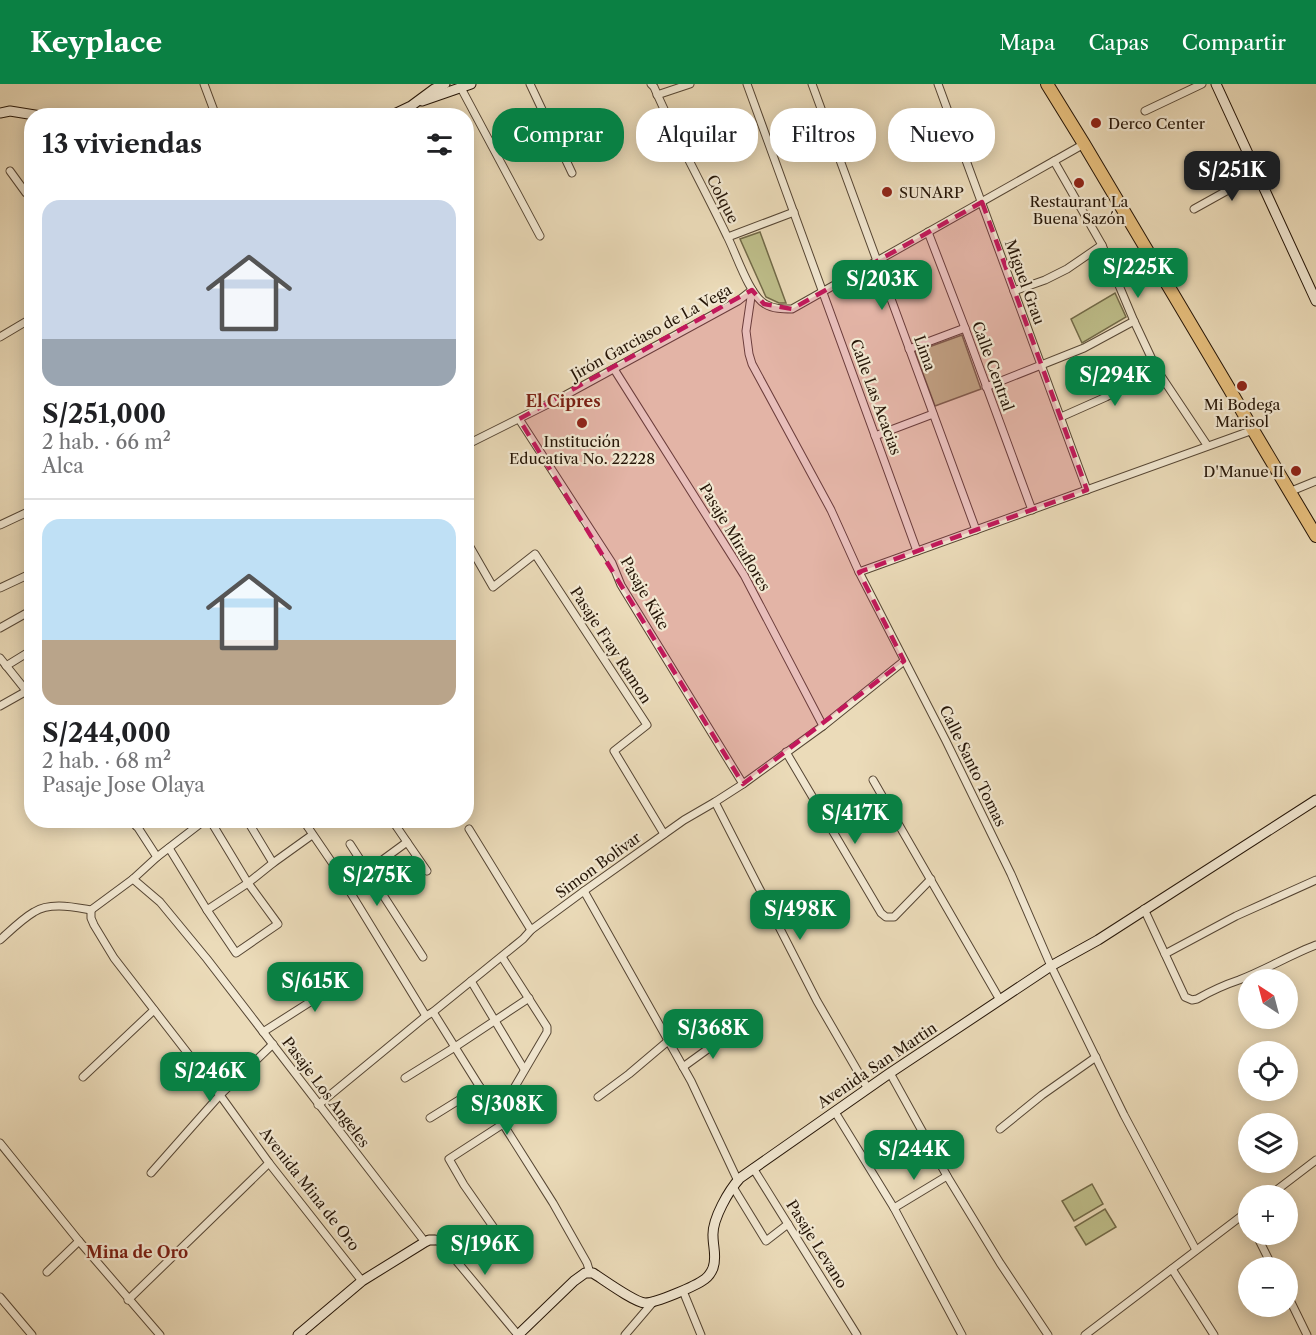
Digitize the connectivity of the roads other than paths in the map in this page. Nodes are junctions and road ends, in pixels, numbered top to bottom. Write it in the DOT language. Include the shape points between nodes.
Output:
graph roads {
  1 [pos="204,84"];
  2 [pos="445,84"];
  3 [pos="471,84"];
  4 [pos="530,84"];
  5 [pos="690,84"];
  6 [pos="747,84"];
  7 [pos="812,84"];
  8 [pos="938,84"];
  9 [pos="1047,84"];
  10 [pos="1202,84"];
  11 [pos="1215,84"];
  12 [pos="653,85"];
  13 [pos="461,88"];
  14 [pos="657,95"];
  15 [pos="414,104"];
  16 [pos="213,108"];
  17 [pos="406,108"];
  18 [pos="472,108"];
  19 [pos="1145,111"];
  20 [pos="0,113"];
  21 [pos="24,113"];
  22 [pos="474,113"];
  23 [pos="1084,144"];
  24 [pos="1054,161"];
  25 [pos="10,171"];
  26 [pos="572,173"];
  27 [pos="1257,174"];
  28 [pos="24,191"];
  29 [pos="982,202"];
  30 [pos="1194,210"];
  31 [pos="794,212"];
  32 [pos="928,232"];
  33 [pos="540,237"];
  34 [pos="728,237"];
  35 [pos="1102,245"];
  36 [pos="877,261"];
  37 [pos="752,290"];
  38 [pos="823,291"];
  39 [pos="1014,291"];
  40 [pos="1316,301"];
  41 [pos="1134,321"];
  42 [pos="24,323"];
  43 [pos="965,328"];
  44 [pos="0,337"];
  45 [pos="909,349"];
  46 [pos="1042,366"];
  47 [pos="614,369"];
  48 [pos="1157,370"];
  49 [pos="986,387"];
  50 [pos="933,414"];
  51 [pos="1061,417"];
  52 [pos="519,419"];
  53 [pos="1252,430"];
  54 [pos="875,436"];
  55 [pos="474,441"];
  56 [pos="1207,446"];
  57 [pos="1316,481"];
  58 [pos="1087,490"];
  59 [pos="1289,492"];
  60 [pos="1032,510"];
  61 [pos="24,514"];
  62 [pos="0,525"];
  63 [pos="976,530"];
  64 [pos="1316,536"];
  65 [pos="917,551"];
  66 [pos="474,554"];
  67 [pos="859,572"];
  68 [pos="24,577"];
  69 [pos="0,588"];
  70 [pos="24,614"];
  71 [pos="0,628"];
  72 [pos="24,655"];
  73 [pos="0,658"];
  74 [pos="904,661"];
  75 [pos="6,666"];
  76 [pos="24,686"];
  77 [pos="24,695"];
  78 [pos="0,706"];
  79 [pos="823,726"];
  80 [pos="786,752"];
  81 [pos="873,780"];
  82 [pos="743,784"];
  83 [pos="1316,800"];
  84 [pos="715,802"];
  85 [pos="137,828"];
  86 [pos="195,828"];
  87 [pos="215,828"];
  88 [pos="252,828"];
  89 [pos="308,828"];
  90 [pos="397,828"];
  91 [pos="468,829"];
  92 [pos="664,834"];
  93 [pos="312,835"];
  94 [pos="407,842"];
  95 [pos="350,844"];
  96 [pos="169,848"];
  97 [pos="157,857"];
  98 [pos="273,863"];
  99 [pos="368,871"];
  100 [pos="427,871"];
  101 [pos="133,879"];
  102 [pos="931,879"];
  103 [pos="1316,880"];
  104 [pos="248,883"];
  105 [pos="347,886"];
  106 [pos="584,891"];
  107 [pos="1144,909"];
  108 [pos="91,910"];
  109 [pos="207,910"];
  110 [pos="0,927"];
  111 [pos="531,930"];
  112 [pos="3,938"];
  113 [pos="1316,945"];
  114 [pos="1165,954"];
  115 [pos="423,957"];
  116 [pos="502,957"];
  117 [pos="1051,966"];
  118 [pos="354,974"];
  119 [pos="471,981"];
  120 [pos="529,998"];
  121 [pos="1000,1000"];
  122 [pos="154,1010"];
  123 [pos="430,1014"];
  124 [pos="495,1020"];
  125 [pos="263,1032"];
  126 [pos="730,1034"];
  127 [pos="668,1041"];
  128 [pos="273,1044"];
  129 [pos="455,1047"];
  130 [pos="1096,1057"];
  131 [pos="683,1067"];
  132 [pos="524,1069"];
  133 [pos="890,1074"];
  134 [pos="83,1077"];
  135 [pos="405,1078"];
  136 [pos="480,1087"];
  137 [pos="868,1089"];
  138 [pos="220,1095"];
  139 [pos="598,1097"];
  140 [pos="318,1105"];
  141 [pos="835,1112"];
  142 [pos="430,1118"];
  143 [pos="503,1124"];
  144 [pos="1000,1129"];
  145 [pos="0,1143"];
  146 [pos="1316,1160"];
  147 [pos="270,1163"];
  148 [pos="753,1168"];
  149 [pos="151,1173"];
  150 [pos="947,1176"];
  151 [pos="735,1184"];
  152 [pos="1283,1185"];
  153 [pos="894,1208"];
  154 [pos="1238,1220"];
  155 [pos="788,1224"];
  156 [pos="435,1240"];
  157 [pos="79,1241"];
  158 [pos="425,1242"];
  159 [pos="1196,1250"];
  160 [pos="515,1258"];
  161 [pos="1172,1269"];
  162 [pos="47,1272"];
  163 [pos="590,1273"];
  164 [pos="362,1281"];
  165 [pos="682,1291"];
  166 [pos="0,1297"];
  167 [pos="128,1300"];
  168 [pos="654,1301"];
  169 [pos="1298,1317"];
  170 [pos="33,1335"];
  171 [pos="160,1335"];
  172 [pos="298,1335"];
  173 [pos="518,1335"];
  174 [pos="625,1335"];
  175 [pos="701,1335"];
  176 [pos="857,1335"];
  177 [pos="962,1335"];
  178 [pos="1048,1335"];
  179 [pos="1085,1335"];
  180 [pos="1214,1335"];
  181 [pos="1307,1335"];
  1 -- 16 [label="street"];
  2 -- 15 [label="street"];
  3 -- 13 [label="street"];
  4 -- 26 [label="street"];
  5 -- 14 [label="street"];
  6 -- 31 [label="street, Calle Las Acacias"];
  7 -- 36 [label="street, Lima"];
  8 -- 29 [label="street, Miguel Grau"];
  9 -- 23 [label="highway"];
  10 -- 19 [label="street"];
  11 -- 27 [label="street"];
  12 -- 14 [label="street, Colque"];
  13 -- 15 [label="street"];
  13 -- 18 [label="street"];
  14 -- 34 [label="street, Colque"];
  15 -- 17 [label="street"];
  20 -- 21 [label="street"];
  22 -- 33 [label="street"];
  23 -- 24 [label="street"];
  23 -- 53 [label="highway"];
  24 -- 29 [label="street"];
  24 -- 35 [label="street"];
  25 -- 28 [label="street"];
  27 -- 30 [label="street"];
  27 -- 40 [label="street"];
  29 -- 32 [label="street"];
  29 -- 39 [label="street, Miguel Grau"];
  31 -- 34 [label="street"];
  31 -- 38 [label="street, Calle Las Acacias"];
  32 -- 36 [label="street"];
  32 -- 43 [label="street, Calle Central"];
  34 -- 37 [label="street, Colque"];
  35 -- 39 [label="street" via="1067,269"];
  35 -- 41 [label="street"];
  36 -- 38 [label="street"];
  36 -- 45 [label="street, Lima"];
  37 -- 38 [label="street" via="764,304 777,309 792,309"];
  37 -- 47 [label="street, Jirón Garciaso de La Vega"];
  37 -- 67 [label="street, Calle Santo Tomas" via="746,331 752,364 831,510"];
  38 -- 54 [label="street, Calle Las Acacias"];
  39 -- 46 [label="street, Miguel Grau"];
  41 -- 46 [label="street"];
  41 -- 48 [label="street"];
  42 -- 44 [label="street"];
  43 -- 45 [label="street"];
  43 -- 49 [label="street, Calle Central"];
  45 -- 50 [label="street, Lima"];
  46 -- 49 [label="street"];
  46 -- 51 [label="street, Miguel Grau"];
  47 -- 52 [label="street, Jirón Garciaso de La Vega"];
  47 -- 79 [label="street, Pasaje Miraflores" via="744,575"];
  48 -- 51 [label="street"];
  48 -- 56 [label="street"];
  49 -- 60 [label="street, Calle Central"];
  50 -- 54 [label="street"];
  50 -- 63 [label="street, Lima"];
  51 -- 58 [label="street, Miguel Grau"];
  52 -- 55 [label="street, Jirón Garciaso de La Vega"];
  52 -- 82 [label="street, Pasaje Kike" via="612,563 621,585"];
  53 -- 56 [label="street"];
  53 -- 59 [label="highway"];
  54 -- 65 [label="street, Calle Las Acacias"];
  56 -- 58 [label="street"];
  57 -- 59 [label="street"];
  58 -- 60 [label="street"];
  59 -- 64 [label="highway"];
  60 -- 63 [label="street"];
  61 -- 62 [label="street"];
  63 -- 65 [label="street"];
  65 -- 67 [label="street"];
  66 -- 92 [label="street, Pasaje Fray Ramon" via="493,587 535,554 647,725 614,751"];
  67 -- 74 [label="street, Calle Santo Tomas"];
  68 -- 69 [label="street"];
  70 -- 71 [label="street"];
  72 -- 75 [label="street"];
  73 -- 75 [label="street"];
  74 -- 79 [label="street, Simon Bolivar"];
  74 -- 117 [label="street, Calle Santo Tomas" via="1011,874"];
  75 -- 76 [label="street"];
  77 -- 78 [label="street"];
  79 -- 80 [label="street, Simon Bolivar"];
  80 -- 82 [label="street, Simon Bolivar"];
  80 -- 102 [label="street" via="881,913 894,917"];
  81 -- 102 [label="street"];
  82 -- 84 [label="street, Simon Bolivar"];
  83 -- 107 [label="street, Avenida San Martin"];
  84 -- 92 [label="street, Simon Bolivar"];
  84 -- 137 [label="street" via="817,1001"];
  85 -- 97 [label="street"];
  86 -- 96 [label="street"];
  87 -- 104 [label="street"];
  88 -- 98 [label="street"];
  89 -- 93 [label="street"];
  90 -- 94 [label="street"];
  91 -- 111 [label="street"];
  92 -- 106 [label="street, Simon Bolivar"];
  93 -- 98 [label="street"];
  93 -- 105 [label="street"];
  94 -- 99 [label="street"];
  94 -- 100 [label="street"];
  95 -- 99 [label="street"];
  96 -- 97 [label="street"];
  96 -- 109 [label="street"];
  97 -- 101 [label="street"];
  98 -- 104 [label="street"];
  99 -- 105 [label="street"];
  99 -- 115 [label="street"];
  101 -- 108 [label="street"];
  101 -- 125 [label="street, Pasaje Los Angeles" via="160,902"];
  102 -- 121 [label="street"];
  103 -- 114 [label="street"];
  104 -- 109 [label="street"];
  104 -- 109 [label="street" via="279,924 236,952"];
  105 -- 123 [label="street"];
  106 -- 111 [label="street, Simon Bolivar"];
  106 -- 127 [label="street"];
  107 -- 114 [label="street"];
  107 -- 117 [label="street, Avenida San Martin"];
  108 -- 112 [label="street" via="61,906 41,909"];
  108 -- 122 [label="street, Avenida Mina de Oro" via="94,925 114,958"];
  110 -- 112 [label="street"];
  111 -- 116 [label="street, Simon Bolivar"];
  113 -- 114 [label="street" via="1192,1000 1185,997"];
  116 -- 119 [label="street, Simon Bolivar"];
  116 -- 120 [label="street"];
  117 -- 121 [label="street, Avenida San Martin"];
  117 -- 130 [label="street, Calle Santo Tomas"];
  118 -- 125 [label="street"];
  119 -- 123 [label="street, Simon Bolivar"];
  119 -- 124 [label="street"];
  120 -- 124 [label="street"];
  120 -- 132 [label="street" via="547,1032"];
  121 -- 133 [label="street, Avenida San Martin"];
  122 -- 134 [label="street"];
  122 -- 138 [label="street, Avenida Mina de Oro"];
  123 -- 129 [label="street"];
  123 -- 140 [label="street, Simon Bolivar"];
  124 -- 129 [label="street"];
  124 -- 132 [label="street"];
  125 -- 128 [label="street, Pasaje Los Angeles"];
  126 -- 131 [label="street"];
  127 -- 131 [label="street"];
  127 -- 139 [label="street"];
  128 -- 138 [label="street"];
  128 -- 140 [label="street, Pasaje Los Angeles"];
  129 -- 135 [label="street"];
  129 -- 136 [label="street"];
  130 -- 144 [label="street"];
  130 -- 159 [label="street, Calle Santo Tomas"];
  131 -- 151 [label="street"];
  132 -- 143 [label="street" via="503,1107"];
  133 -- 137 [label="street, Avenida San Martin"];
  133 -- 150 [label="street"];
  136 -- 142 [label="street"];
  136 -- 143 [label="street"];
  137 -- 141 [label="street, Avenida San Martin"];
  138 -- 147 [label="street, Avenida Mina de Oro"];
  138 -- 149 [label="street"];
  140 -- 158 [label="street, Pasaje Los Angeles"];
  141 -- 148 [label="street, Avenida San Martin"];
  141 -- 153 [label="street"];
  143 -- 160 [label="street" via="449,1158"];
  143 -- 163 [label="street" via="553,1203"];
  145 -- 157 [label="street"];
  146 -- 152 [label="street"];
  147 -- 164 [label="street, Avenida Mina de Oro"];
  147 -- 167 [label="street"];
  148 -- 151 [label="street, Avenida San Martin"];
  148 -- 155 [label="street, Pasaje Levano"];
  150 -- 153 [label="street"];
  150 -- 178 [label="street"];
  151 -- 155 [label="street" via="766,1241"];
  151 -- 165 [label="street, Avenida San Martin" via="714,1226 715,1265 703,1281"];
  153 -- 177 [label="street"];
  154 -- 159 [label="street"];
  155 -- 176 [label="street, Pasaje Levano"];
  156 -- 158 [label="street"];
  156 -- 173 [label="street"];
  157 -- 162 [label="street"];
  157 -- 167 [label="street"];
  158 -- 164 [label="street"];
  159 -- 161 [label="street"];
  161 -- 179 [label="street"];
  161 -- 180 [label="street"];
  163 -- 168 [label="street" via="635,1299"];
  163 -- 173 [label="street" via="574,1281"];
  164 -- 172 [label="street"];
  165 -- 168 [label="street, Avenida San Martin"];
  165 -- 175 [label="street"];
  166 -- 170 [label="street"];
  167 -- 171 [label="street"];
  168 -- 174 [label="street"];
  169 -- 181 [label="street"];
}
